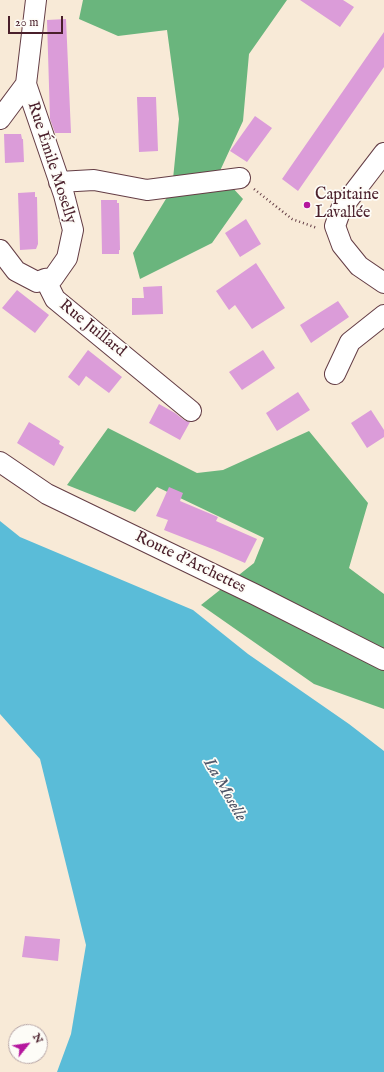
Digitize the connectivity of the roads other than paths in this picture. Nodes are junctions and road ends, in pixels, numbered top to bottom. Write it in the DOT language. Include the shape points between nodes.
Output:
graph roads {
  1 [pos="36,0"];
  2 [pos="26,84"];
  3 [pos="0,119"];
  4 [pos="384,153"];
  5 [pos="240,178"];
  6 [pos="59,182"];
  7 [pos="0,250"];
  8 [pos="45,279"];
  9 [pos="384,283"];
  10 [pos="384,316"];
  11 [pos="335,374"];
  12 [pos="191,411"];
  13 [pos="0,462"];
  14 [pos="384,660"];
  1 -- 2 [label="street, Rue Émile Moselly"];
  2 -- 3 [label="street, Rue Émile Moselly"];
  2 -- 6 [label="street, Rue Émile Moselly"];
  4 -- 9 [label="street" via="341,209 337,231 342,245 359,266"];
  5 -- 6 [label="street" via="147,190 94,180"];
  6 -- 8 [label="street, Rue Émile Moselly" via="73,230 67,258 52,278"];
  7 -- 8 [label="street" via="16,271 37,282"];
  8 -- 12 [label="street, Rue Juillard" via="55,299"];
  10 -- 11 [label="street" via="350,342"];
  13 -- 14 [label="street, Route d'Archettes" via="47,494"];
}
